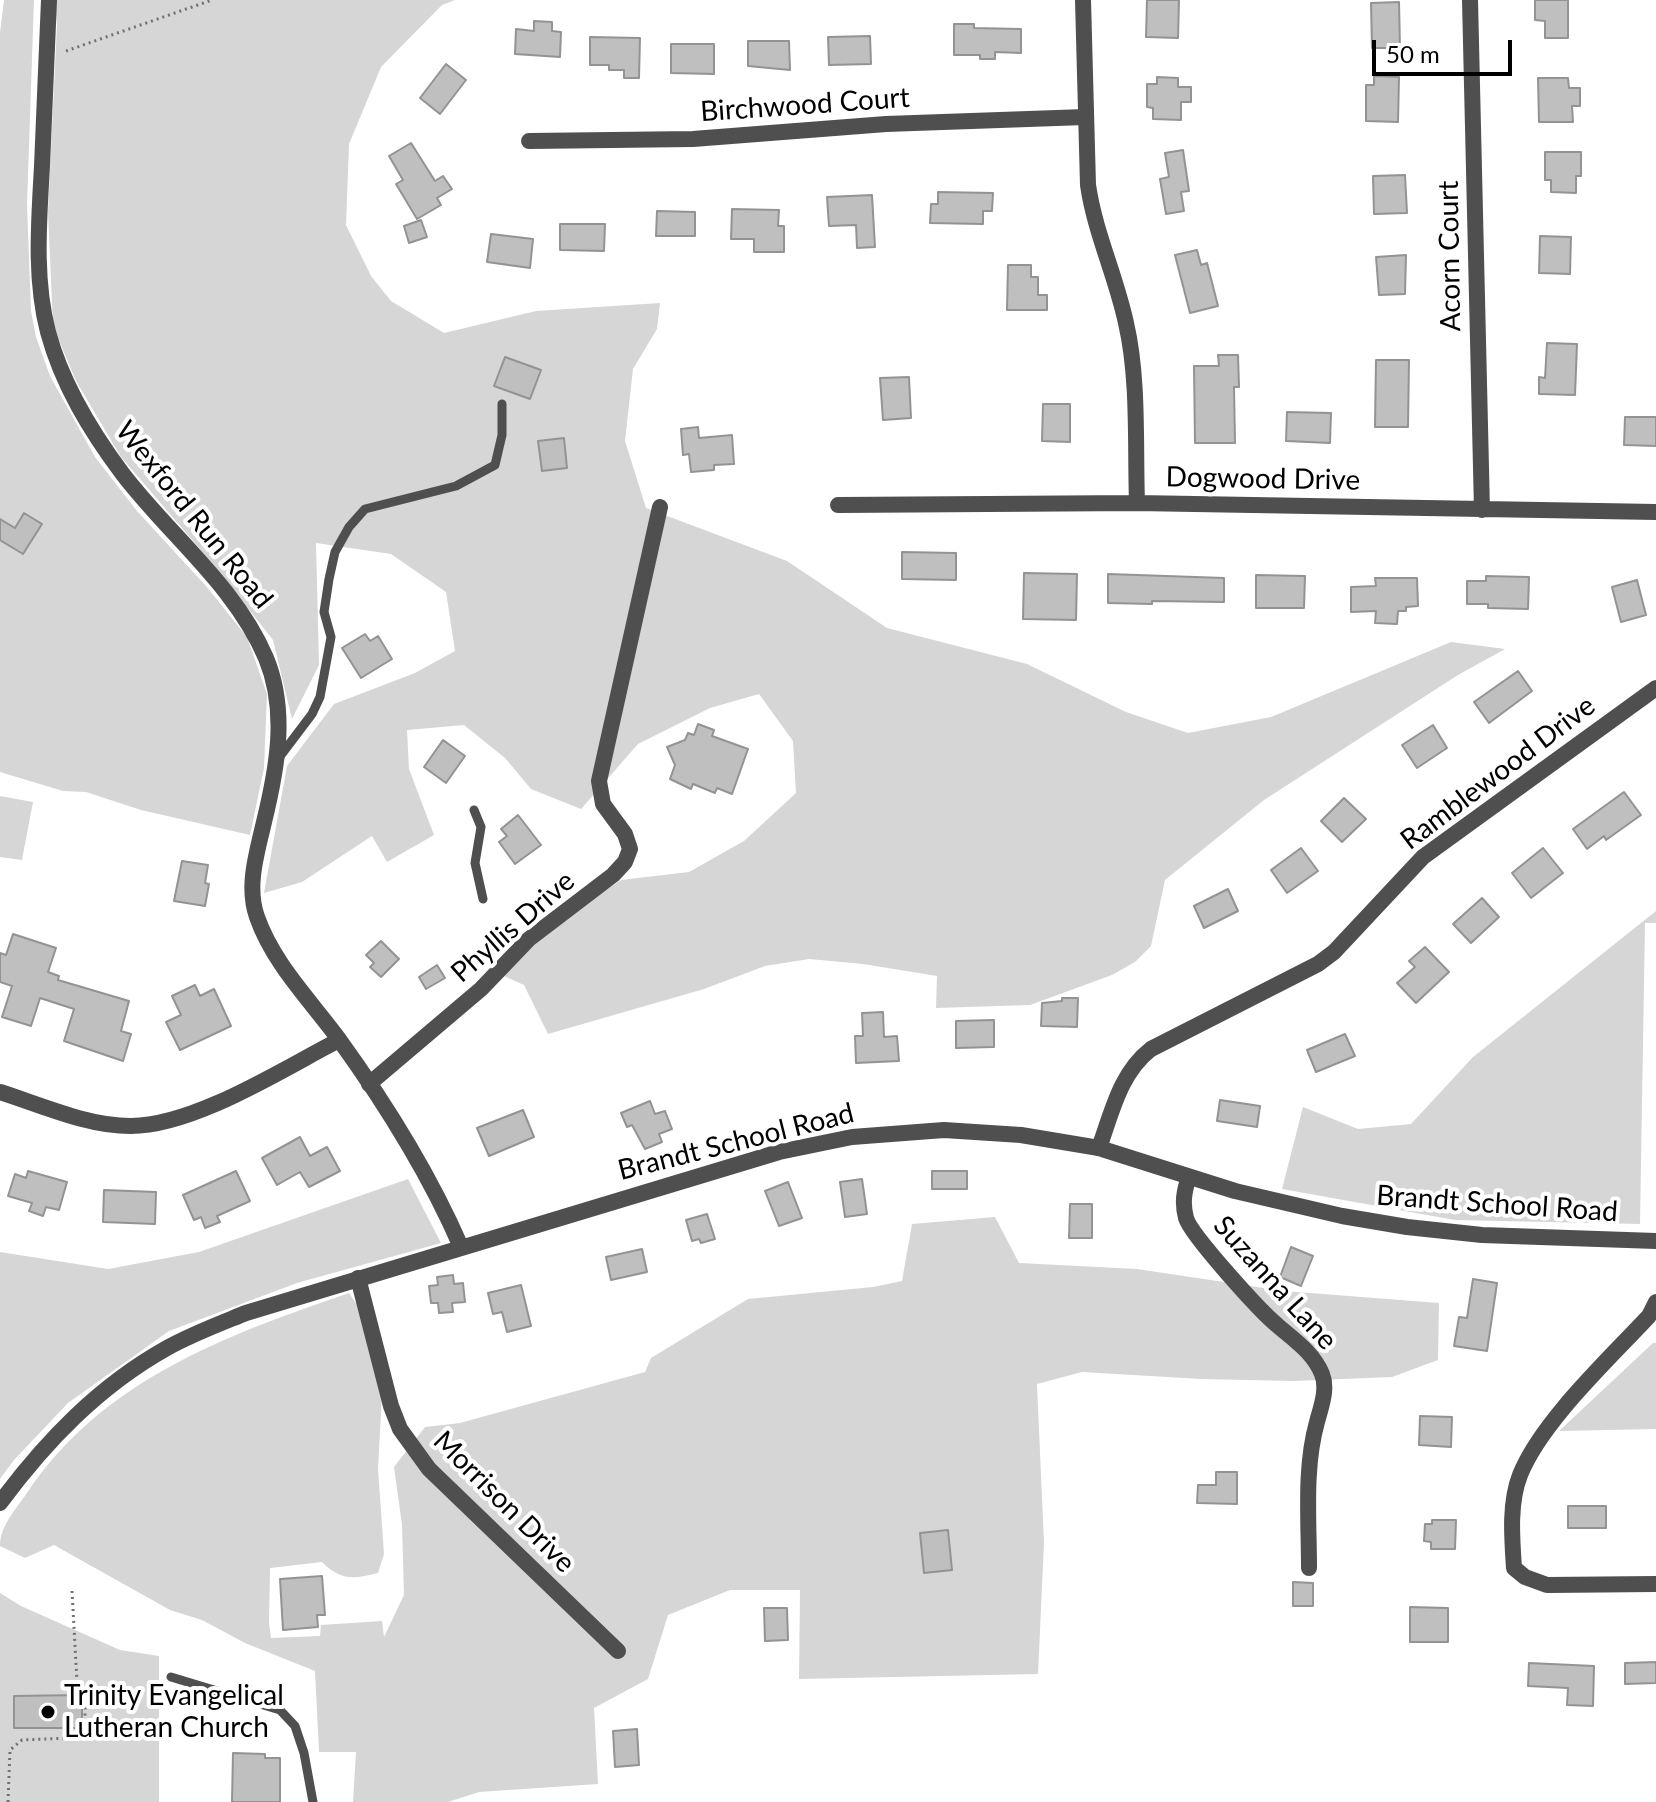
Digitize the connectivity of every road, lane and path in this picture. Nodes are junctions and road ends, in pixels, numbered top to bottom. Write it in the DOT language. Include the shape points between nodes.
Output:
graph roads {
  1 [pos="49,0"];
  2 [pos="212,0"];
  3 [pos="1083,0"];
  4 [pos="1470,0"];
  5 [pos="47,58"];
  6 [pos="1085,117"];
  7 [pos="529,141"];
  8 [pos="502,404"];
  9 [pos="1137,503"];
  10 [pos="838,505"];
  11 [pos="660,507"];
  12 [pos="1482,510"];
  13 [pos="1656,512"];
  14 [pos="1656,688"];
  15 [pos="276,762"];
  16 [pos="474,810"];
  17 [pos="483,899"];
  18 [pos="339,1040"];
  19 [pos="369,1084"];
  20 [pos="0,1092"];
  21 [pos="1099,1148"];
  22 [pos="1189,1177"];
  23 [pos="1656,1241"];
  24 [pos="461,1247"];
  25 [pos="358,1278"];
  26 [pos="1656,1302"];
  27 [pos="0,1503"];
  28 [pos="1309,1568"];
  29 [pos="1656,1584"];
  30 [pos="72,1591"];
  31 [pos="618,1651"];
  32 [pos="171,1677"];
  33 [pos="170,1734"];
  34 [pos="85,1737"];
  35 [pos="8,1802"];
  36 [pos="313,1802"];
  1 -- 5 [label="street, Wexford Run Road"];
  2 -- 5 [label="path"];
  3 -- 6 [label="street, Dogwood Drive"];
  4 -- 12 [label="street, Acorn Court"];
  5 -- 15 [label="street, Wexford Run Road" via="40,269 55,354 84,417 124,475 254,632 275,690"];
  6 -- 7 [label="street, Birchwood Court" via="886,124 693,139"];
  6 -- 9 [label="street, Dogwood Drive" via="1092,213 1127,324"];
  8 -- 15 [label="lane" via="495,465 456,486 365,509 349,527 335,552 329,579 324,612 331,637 320,697"];
  9 -- 10 [label="street"];
  9 -- 12 [label="street, Dogwood Drive"];
  11 -- 19 [label="street, Phyllis Drive" via="599,781 603,804 630,849 625,862 529,939 481,989"];
  12 -- 13 [label="street, Dogwood Drive"];
  14 -- 21 [label="street, Ramblewood Drive" via="1423,857 1318,964 1137,1059"];
  15 -- 18 [label="street, Wexford Run Road" via="253,901 276,957"];
  16 -- 17 [label="lane" via="481,827 475,863"];
  18 -- 19 [label="street, Wexford Run Road"];
  18 -- 20 [label="street" via="235,1094 148,1125 94,1121"];
  19 -- 24 [label="street, Wexford Run Road" via="432,1186"];
  21 -- 22 [label="street, Brandt School Road"];
  21 -- 24 [label="street, Brandt School Road" via="944,1130 818,1142"];
  22 -- 23 [label="street, Brandt School Road" via="1285,1204 1407,1227"];
  22 -- 28 [label="street, Suzanna Lane" via="1186,1221 1276,1325 1303,1345 1322,1375 1323,1399 1310,1452"];
  24 -- 25 [label="street, Brandt School Road"];
  25 -- 27 [label="street, Brandt School Road" via="246,1313 145,1361 64,1426"];
  25 -- 31 [label="street, Morrison Drive" via="400,1429 429,1469"];
  26 -- 29 [label="street" via="1543,1433 1519,1476 1513,1545 1514,1568 1547,1585"];
  30 -- 34 [label="path" via="77,1682 85,1690"];
  32 -- 36 [label="lane" via="280,1710 295,1726"];
  33 -- 34 [label="path"];
  34 -- 35 [label="path" via="16,1744 10,1750"];
}
